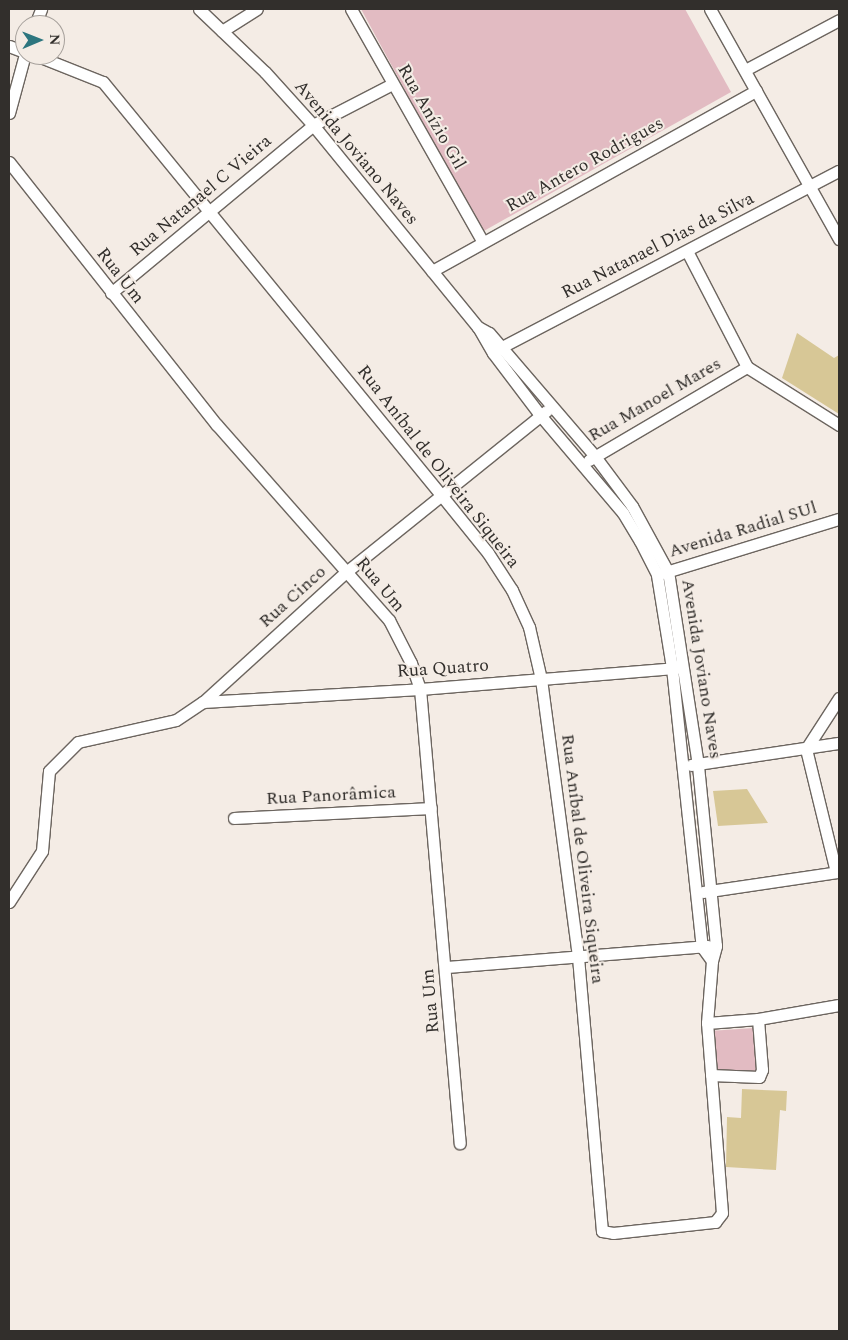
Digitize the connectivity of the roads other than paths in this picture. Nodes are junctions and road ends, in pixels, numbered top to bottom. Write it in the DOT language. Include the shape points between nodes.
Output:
graph roads {
  1 [pos="198,9"];
  2 [pos="257,9"];
  3 [pos="351,9"];
  4 [pos="710,9"];
  5 [pos="839,20"];
  6 [pos="222,31"];
  7 [pos="22,65"];
  8 [pos="60,65"];
  9 [pos="745,70"];
  10 [pos="392,84"];
  11 [pos="756,91"];
  12 [pos="9,113"];
  13 [pos="313,125"];
  14 [pos="9,162"];
  15 [pos="839,171"];
  16 [pos="810,186"];
  17 [pos="209,211"];
  18 [pos="839,239"];
  19 [pos="482,241"];
  20 [pos="688,253"];
  21 [pos="432,271"];
  22 [pos="111,293"];
  23 [pos="497,350"];
  24 [pos="747,367"];
  25 [pos="551,408"];
  26 [pos="540,415"];
  27 [pos="839,425"];
  28 [pos="594,455"];
  29 [pos="581,465"];
  30 [pos="442,496"];
  31 [pos="839,519"];
  32 [pos="346,572"];
  33 [pos="668,572"];
  34 [pos="656,576"];
  35 [pos="685,667"];
  36 [pos="672,668"];
  37 [pos="541,679"];
  38 [pos="420,689"];
  39 [pos="839,698"];
  40 [pos="203,702"];
  41 [pos="839,743"];
  42 [pos="806,749"];
  43 [pos="698,765"];
  44 [pos="681,766"];
  45 [pos="431,808"];
  46 [pos="234,818"];
  47 [pos="838,872"];
  48 [pos="710,891"];
  49 [pos="695,893"];
  50 [pos="9,902"];
  51 [pos="716,946"];
  52 [pos="702,947"];
  53 [pos="578,957"];
  54 [pos="712,961"];
  55 [pos="446,967"];
  56 [pos="839,1005"];
  57 [pos="758,1019"];
  58 [pos="707,1023"];
  59 [pos="711,1075"];
  60 [pos="460,1143"];
  61 [pos="721,1219"];
  1 -- 6 [label="street, Avenida Joviano Naves"];
  2 -- 6 [label="street"];
  3 -- 10 [label="street, Rua Anízio Gil"];
  4 -- 9 [label="street"];
  5 -- 9 [label="street"];
  6 -- 13 [label="street, Avenida Joviano Naves"];
  7 -- 12 [label="street"];
  8 -- 17 [label="street, Rua Aníbal de Oliveira Siqueira" via="103,82"];
  9 -- 11 [label="street"];
  10 -- 13 [label="street, Rua Natanael C Vieira"];
  10 -- 19 [label="street, Rua Anízio Gil"];
  11 -- 16 [label="street"];
  11 -- 19 [label="street, Rua Antero Rodrigues"];
  13 -- 17 [label="street, Rua Natanael C Vieira"];
  13 -- 21 [label="street, Avenida Joviano Naves"];
  14 -- 22 [label="street, Rua Um"];
  15 -- 16 [label="street, Rua Natanael Dias da Silva"];
  16 -- 18 [label="street"];
  16 -- 20 [label="street, Rua Natanael Dias da Silva"];
  17 -- 22 [label="street, Rua Natanael C Vieira"];
  17 -- 30 [label="street, Rua Aníbal de Oliveira Siqueira"];
  19 -- 21 [label="street, Rua Antero Rodrigues"];
  20 -- 23 [label="street, Rua Natanael Dias da Silva"];
  20 -- 24 [label="street"];
  21 -- 23 [label="street, Avenida Joviano Naves" via="478,327 489,333"];
  22 -- 32 [label="street, Rua Um" via="217,425"];
  23 -- 25 [label="street, Avenida Joviano Naves"];
  23 -- 26 [label="street, Avenida Joviano Naves"];
  24 -- 27 [label="street"];
  24 -- 28 [label="street, Rua Manoel Mares"];
  25 -- 26 [label="street, Rua Cinco"];
  25 -- 28 [label="street, Avenida Joviano Naves"];
  26 -- 29 [label="street, Avenida Joviano Naves"];
  26 -- 30 [label="street, Rua Cinco"];
  28 -- 29 [label="street, Rua Manoel Mares"];
  28 -- 33 [label="street, Avenida Joviano Naves" via="632,506"];
  29 -- 34 [label="street, Avenida Joviano Naves" via="623,513"];
  30 -- 32 [label="street, Rua Cinco"];
  30 -- 37 [label="street, Rua Aníbal de Oliveira Siqueira" via="488,553 512,590 529,627"];
  31 -- 33 [label="street, Avenida Radial SUl"];
  32 -- 38 [label="street, Rua Um" via="389,620"];
  32 -- 40 [label="street, Rua Cinco"];
  33 -- 34 [label="street, Avenida Radial SUl"];
  33 -- 35 [label="street, Avenida Joviano Naves"];
  34 -- 36 [label="street, Avenida Joviano Naves"];
  35 -- 36 [label="street, Rua Quatro"];
  35 -- 43 [label="street, Avenida Joviano Naves"];
  36 -- 37 [label="street, Rua Quatro"];
  36 -- 44 [label="street, Avenida Joviano Naves"];
  37 -- 38 [label="street, Rua Quatro"];
  37 -- 53 [label="street, Rua Aníbal de Oliveira Siqueira"];
  38 -- 40 [label="street, Rua Quatro"];
  38 -- 45 [label="street, Rua Um"];
  39 -- 42 [label="street"];
  40 -- 50 [label="street, Rua Cinco" via="176,720 78,742 49,771 42,851"];
  41 -- 42 [label="street"];
  42 -- 43 [label="street"];
  42 -- 47 [label="street"];
  43 -- 44 [label="street"];
  43 -- 48 [label="street, Avenida Joviano Naves"];
  44 -- 49 [label="street, Avenida Joviano Naves"];
  45 -- 46 [label="street, Rua Panorâmica"];
  45 -- 55 [label="street, Rua Um"];
  47 -- 48 [label="street"];
  48 -- 49 [label="street"];
  48 -- 51 [label="street, Avenida Joviano Naves"];
  49 -- 52 [label="street, Avenida Joviano Naves"];
  51 -- 52 [label="street"];
  51 -- 54 [label="street, Avenida Joviano Naves"];
  52 -- 53 [label="street"];
  52 -- 54 [label="street, Avenida Joviano Naves"];
  53 -- 55 [label="street"];
  53 -- 61 [label="street, Rua Aníbal de Oliveira Siqueira" via="599,1221 604,1232 705,1224"];
  54 -- 58 [label="street, Avenida Joviano Naves"];
  55 -- 60 [label="street, Rua Um"];
  56 -- 57 [label="street"];
  57 -- 58 [label="street"];
  57 -- 59 [label="street" via="762,1070 759,1077"];
  58 -- 59 [label="street, Avenida Joviano Naves"];
  59 -- 61 [label="street, Avenida Joviano Naves"];
}
